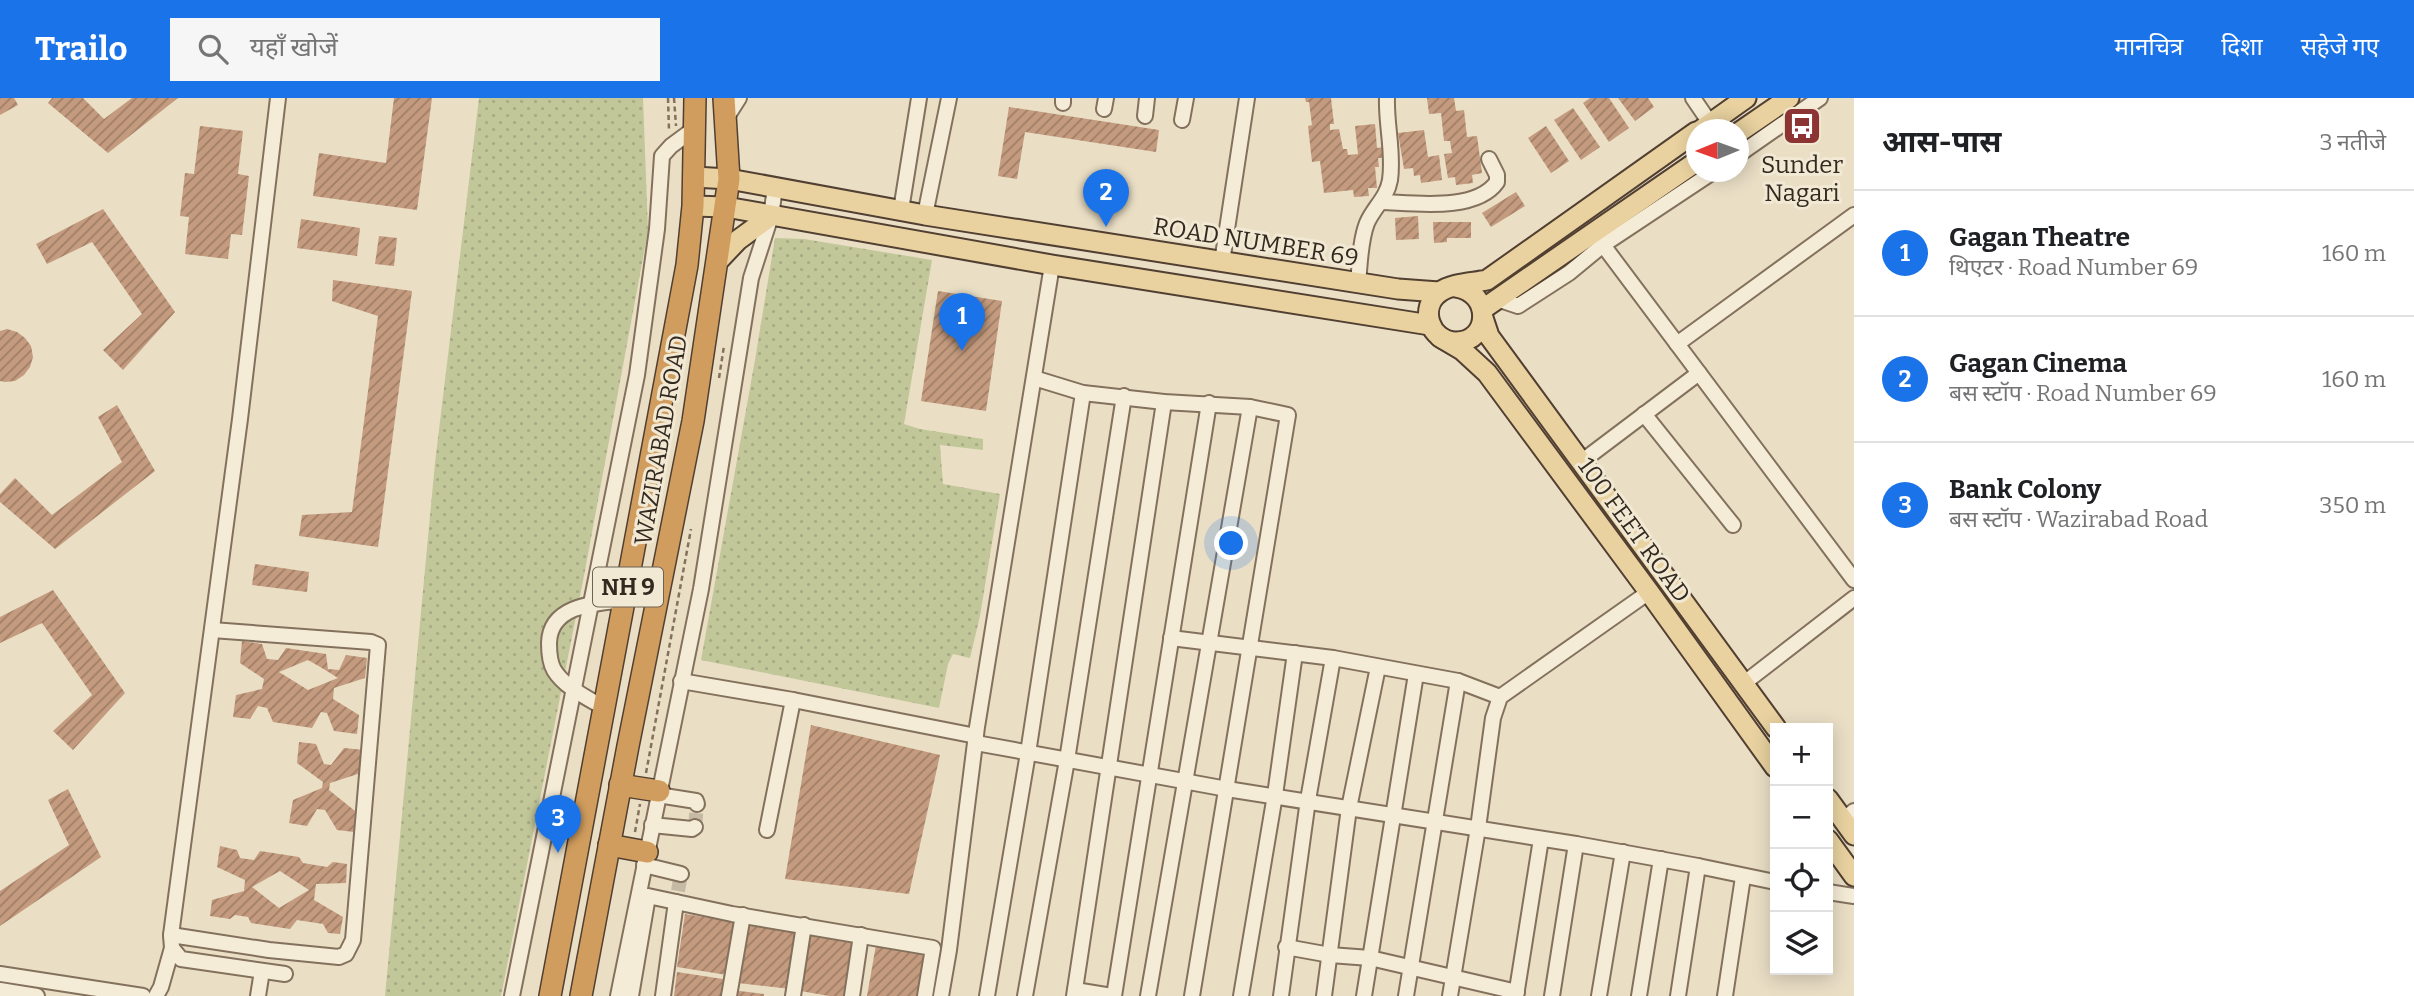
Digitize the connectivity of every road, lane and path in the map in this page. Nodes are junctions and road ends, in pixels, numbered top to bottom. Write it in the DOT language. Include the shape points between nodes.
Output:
graph roads {
  1 [pos="278,98"];
  2 [pos="724,98"];
  3 [pos="738,98"];
  4 [pos="919,98"];
  5 [pos="949,98"];
  6 [pos="1147,98"];
  7 [pos="1186,98"];
  8 [pos="1247,98"];
  9 [pos="1387,98"];
  10 [pos="1693,98"];
  11 [pos="1746,98"];
  12 [pos="1789,98"];
  13 [pos="1820,98"];
  14 [pos="692,101"];
  15 [pos="1145,116"];
  16 [pos="1699,119"];
  17 [pos="1715,119"];
  18 [pos="725,120"];
  19 [pos="1182,120"];
  20 [pos="1749,125"];
  21 [pos="694,129"];
  22 [pos="1686,139"];
  23 [pos="1749,147"];
  24 [pos="1489,159"];
  25 [pos="1686,170"];
  26 [pos="694,177"];
  27 [pos="729,179"];
  28 [pos="1696,182"];
  29 [pos="775,188"];
  30 [pos="1381,202"];
  31 [pos="694,206"];
  32 [pos="726,207"];
  33 [pos="901,210"];
  34 [pos="925,215"];
  35 [pos="1854,215"];
  36 [pos="771,216"];
  37 [pos="1598,239"];
  38 [pos="718,261"];
  39 [pos="1222,262"];
  40 [pos="1052,265"];
  41 [pos="1358,283"];
  42 [pos="1447,289"];
  43 [pos="1488,309"];
  44 [pos="1435,331"];
  45 [pos="726,337"];
  46 [pos="1677,344"];
  47 [pos="1699,373"];
  48 [pos="1034,378"];
  49 [pos="716,389"];
  50 [pos="1083,393"];
  51 [pos="1125,396"];
  52 [pos="1164,402"];
  53 [pos="1209,404"];
  54 [pos="1250,407"];
  55 [pos="1644,414"];
  56 [pos="1581,462"];
  57 [pos="692,521"];
  58 [pos="1733,525"];
  59 [pos="1854,580"];
  60 [pos="1650,592"];
  61 [pos="1854,598"];
  62 [pos="626,600"];
  63 [pos="590,603"];
  64 [pos="212,630"];
  65 [pos="1171,638"];
  66 [pos="1210,643"];
  67 [pos="1250,648"];
  68 [pos="1295,653"];
  69 [pos="1333,658"];
  70 [pos="1378,667"];
  71 [pos="1416,674"];
  72 [pos="681,681"];
  73 [pos="1458,681"];
  74 [pos="1743,684"];
  75 [pos="573,689"];
  76 [pos="1500,697"];
  77 [pos="793,700"];
  78 [pos="606,709"];
  79 [pos="1772,723"];
  80 [pos="976,739"];
  81 [pos="1028,752"];
  82 [pos="1067,760"];
  83 [pos="1770,760"];
  84 [pos="1109,767"];
  85 [pos="1148,774"];
  86 [pos="1187,781"];
  87 [pos="620,785"];
  88 [pos="1227,789"];
  89 [pos="653,791"];
  90 [pos="1275,795"];
  91 [pos="1308,800"];
  92 [pos="697,804"];
  93 [pos="1833,804"];
  94 [pos="1349,808"];
  95 [pos="1392,814"];
  96 [pos="1435,821"];
  97 [pos="1850,822"];
  98 [pos="652,825"];
  99 [pos="695,827"];
  100 [pos="1478,828"];
  101 [pos="767,830"];
  102 [pos="1541,839"];
  103 [pos="1577,844"];
  104 [pos="609,845"];
  105 [pos="1833,847"];
  106 [pos="1623,852"];
  107 [pos="641,856"];
  108 [pos="1661,859"];
  109 [pos="1698,866"];
  110 [pos="681,874"];
  111 [pos="1854,876"];
  112 [pos="1743,877"];
  113 [pos="1770,881"];
  114 [pos="640,887"];
  115 [pos="1833,893"];
  116 [pos="677,897"];
  117 [pos="1854,897"];
  118 [pos="743,915"];
  119 [pos="804,925"];
  120 [pos="861,935"];
  121 [pos="172,942"];
  122 [pos="1286,947"];
  123 [pos="1330,955"];
  124 [pos="1370,958"];
  125 [pos="1410,967"];
  126 [pos="262,971"];
  127 [pos="0,974"];
  128 [pos="285,974"];
  129 [pos="1453,976"];
  130 [pos="0,990"];
  131 [pos="1075,993"];
  132 [pos="1516,994"];
  133 [pos="27,995"];
  134 [pos="143,996"];
  135 [pos="156,996"];
  136 [pos="258,996"];
  137 [pos="512,996"];
  138 [pos="550,996"];
  139 [pos="581,996"];
  140 [pos="618,996"];
  141 [pos="631,996"];
  142 [pos="663,996"];
  143 [pos="729,996"];
  144 [pos="793,996"];
  145 [pos="852,996"];
  146 [pos="925,996"];
  147 [pos="941,996"];
  148 [pos="986,996"];
  149 [pos="1025,996"];
  150 [pos="1113,996"];
  151 [pos="1149,996"];
  152 [pos="1192,996"];
  153 [pos="1241,996"];
  154 [pos="1281,996"];
  155 [pos="1324,996"];
  156 [pos="1364,996"];
  157 [pos="1406,996"];
  158 [pos="1450,996"];
  159 [pos="1552,996"];
  160 [pos="1599,996"];
  161 [pos="1640,996"];
  162 [pos="1678,996"];
  163 [pos="1725,996"];
  1 -- 64 [label="street"];
  2 -- 18 [label="highway, WAZIRABAD ROAD / NH 9"];
  3 -- 18 [label="street"];
  4 -- 33 [label="street"];
  5 -- 34 [label="street"];
  6 -- 15 [label="street"];
  7 -- 19 [label="street"];
  8 -- 39 [label="street"];
  9 -- 30 [label="street" via="1392,162 1388,191"];
  10 -- 16 [label="street"];
  11 -- 17 [label="main road"];
  12 -- 20 [label="main road"];
  13 -- 23 [label="street"];
  14 -- 21 [label="highway, WAZIRABAD ROAD / NH 9"];
  18 -- 27 [label="highway, WAZIRABAD ROAD / NH 9"];
  21 -- 26 [label="highway, WAZIRABAD ROAD / NH 9"];
  21 -- 63 [label="street" via="662,156 637,375"];
  22 -- 42 [label="main road" via="1487,280"];
  24 -- 30 [label="street" via="1497,181 1485,194 1446,204"];
  25 -- 37 [label="main road"];
  26 -- 27 [label="main road, ROAD NUMBER 69"];
  26 -- 31 [label="highway, WAZIRABAD ROAD / NH 9"];
  27 -- 29 [label="main road, ROAD NUMBER 69"];
  27 -- 32 [label="highway, WAZIRABAD ROAD / NH 9"];
  28 -- 37 [label="street"];
  29 -- 33 [label="main road, ROAD NUMBER 69"];
  29 -- 36 [label="street"];
  30 -- 41 [label="street" via="1367,222"];
  31 -- 32 [label="main road"];
  31 -- 62 [label="highway, WAZIRABAD ROAD / NH 9"];
  32 -- 36 [label="main road"];
  32 -- 38 [label="highway, WAZIRABAD ROAD / NH 9"];
  33 -- 34 [label="main road, ROAD NUMBER 69"];
  34 -- 39 [label="main road, ROAD NUMBER 69"];
  35 -- 46 [label="street"];
  36 -- 38 [label="main road"];
  36 -- 40 [label="main road"];
  36 -- 72 [label="street" via="751,278 701,589"];
  37 -- 43 [label="main road"];
  37 -- 46 [label="street"];
  38 -- 87 [label="highway, WAZIRABAD ROAD / NH 9" via="694,421"];
  39 -- 41 [label="main road, ROAD NUMBER 69"];
  40 -- 44 [label="main road"];
  40 -- 48 [label="street"];
  41 -- 42 [label="main road, ROAD NUMBER 69"];
  42 -- 43 [label="main road" via="1474,293"];
  42 -- 44 [label="main road" via="1429,307"];
  43 -- 44 [label="main road" via="1470,338 1454,342"];
  43 -- 56 [label="main road, 100 FEET ROAD" via="1489,336"];
  44 -- 60 [label="main road, 100 FEET ROAD" via="1487,373"];
  45 -- 49 [label="path"];
  46 -- 47 [label="street"];
  47 -- 55 [label="street"];
  47 -- 59 [label="street"];
  48 -- 50 [label="street"];
  48 -- 80 [label="street"];
  50 -- 51 [label="street"];
  50 -- 81 [label="street"];
  51 -- 52 [label="street"];
  51 -- 82 [label="street"];
  52 -- 53 [label="street"];
  52 -- 84 [label="street"];
  53 -- 54 [label="street"];
  53 -- 65 [label="street"];
  54 -- 66 [label="street"];
  54 -- 67 [label="street" via="1288,415"];
  55 -- 56 [label="street"];
  55 -- 58 [label="street"];
  56 -- 74 [label="main road, 100 FEET ROAD"];
  57 -- 89 [label="path"];
  60 -- 76 [label="street"];
  60 -- 83 [label="main road, 100 FEET ROAD"];
  61 -- 74 [label="street"];
  62 -- 63 [label="street"];
  62 -- 78 [label="highway, WAZIRABAD ROAD / NH 9"];
  63 -- 75 [label="street"];
  63 -- 75 [label="street" via="561,615 549,637 553,669"];
  64 -- 121 [label="street"];
  64 -- 121 [label="street" via="378,645 353,940 339,957"];
  65 -- 66 [label="street"];
  65 -- 85 [label="street"];
  66 -- 67 [label="street"];
  66 -- 86 [label="street"];
  67 -- 68 [label="street"];
  67 -- 88 [label="street"];
  68 -- 69 [label="street"];
  68 -- 90 [label="street"];
  69 -- 70 [label="street"];
  69 -- 91 [label="street"];
  70 -- 71 [label="street"];
  70 -- 94 [label="street"];
  71 -- 73 [label="street"];
  71 -- 95 [label="street"];
  72 -- 77 [label="street"];
  72 -- 89 [label="street"];
  73 -- 76 [label="street"];
  73 -- 96 [label="street"];
  74 -- 79 [label="main road, 100 FEET ROAD"];
  75 -- 78 [label="street"];
  75 -- 137 [label="street"];
  76 -- 100 [label="street"];
  77 -- 80 [label="street"];
  77 -- 101 [label="street"];
  78 -- 138 [label="highway, WAZIRABAD ROAD / NH 9"];
  80 -- 81 [label="street"];
  80 -- 147 [label="street"];
  81 -- 82 [label="street"];
  81 -- 148 [label="street"];
  82 -- 84 [label="street"];
  82 -- 149 [label="street"];
  84 -- 85 [label="street"];
  84 -- 131 [label="street"];
  85 -- 86 [label="street"];
  85 -- 150 [label="street"];
  86 -- 88 [label="street"];
  86 -- 151 [label="street"];
  87 -- 89 [label="highway"];
  87 -- 104 [label="highway, WAZIRABAD ROAD / NH 9"];
  88 -- 90 [label="street"];
  88 -- 152 [label="street"];
  89 -- 92 [label="street"];
  89 -- 98 [label="street"];
  89 -- 107 [label="path"];
  90 -- 91 [label="street"];
  90 -- 153 [label="street"];
  91 -- 94 [label="street"];
  91 -- 122 [label="street"];
  93 -- 97 [label="main road"];
  94 -- 95 [label="street"];
  94 -- 123 [label="street"];
  95 -- 96 [label="street"];
  95 -- 124 [label="street"];
  96 -- 100 [label="street"];
  96 -- 125 [label="street"];
  98 -- 99 [label="street"];
  98 -- 107 [label="street"];
  100 -- 102 [label="street"];
  100 -- 129 [label="street"];
  102 -- 103 [label="street"];
  102 -- 132 [label="street"];
  103 -- 106 [label="street"];
  103 -- 159 [label="street"];
  104 -- 107 [label="highway"];
  104 -- 139 [label="highway, WAZIRABAD ROAD / NH 9"];
  105 -- 111 [label="main road"];
  106 -- 108 [label="street"];
  106 -- 160 [label="street"];
  107 -- 110 [label="street"];
  107 -- 114 [label="street"];
  108 -- 109 [label="street"];
  108 -- 161 [label="street"];
  109 -- 112 [label="street"];
  109 -- 162 [label="street"];
  112 -- 113 [label="street"];
  112 -- 163 [label="street"];
  114 -- 116 [label="street"];
  114 -- 140 [label="street"];
  115 -- 117 [label="street"];
  116 -- 118 [label="street"];
  116 -- 141 [label="street" via="648,896"];
  116 -- 142 [label="street"];
  118 -- 119 [label="street"];
  118 -- 143 [label="street"];
  119 -- 120 [label="street"];
  119 -- 144 [label="street"];
  120 -- 145 [label="street"];
  120 -- 146 [label="street" via="933,948"];
  121 -- 126 [label="street" via="181,959 190,962"];
  121 -- 135 [label="street"];
  122 -- 123 [label="street"];
  122 -- 154 [label="street"];
  123 -- 124 [label="street"];
  123 -- 155 [label="street"];
  124 -- 125 [label="street"];
  124 -- 156 [label="street"];
  125 -- 129 [label="street"];
  125 -- 157 [label="street"];
  126 -- 128 [label="street"];
  126 -- 136 [label="street"];
  127 -- 134 [label="street"];
  129 -- 132 [label="street"];
  129 -- 158 [label="street"];
  130 -- 133 [label="street"];
  131 -- 150 [label="street"];
}
